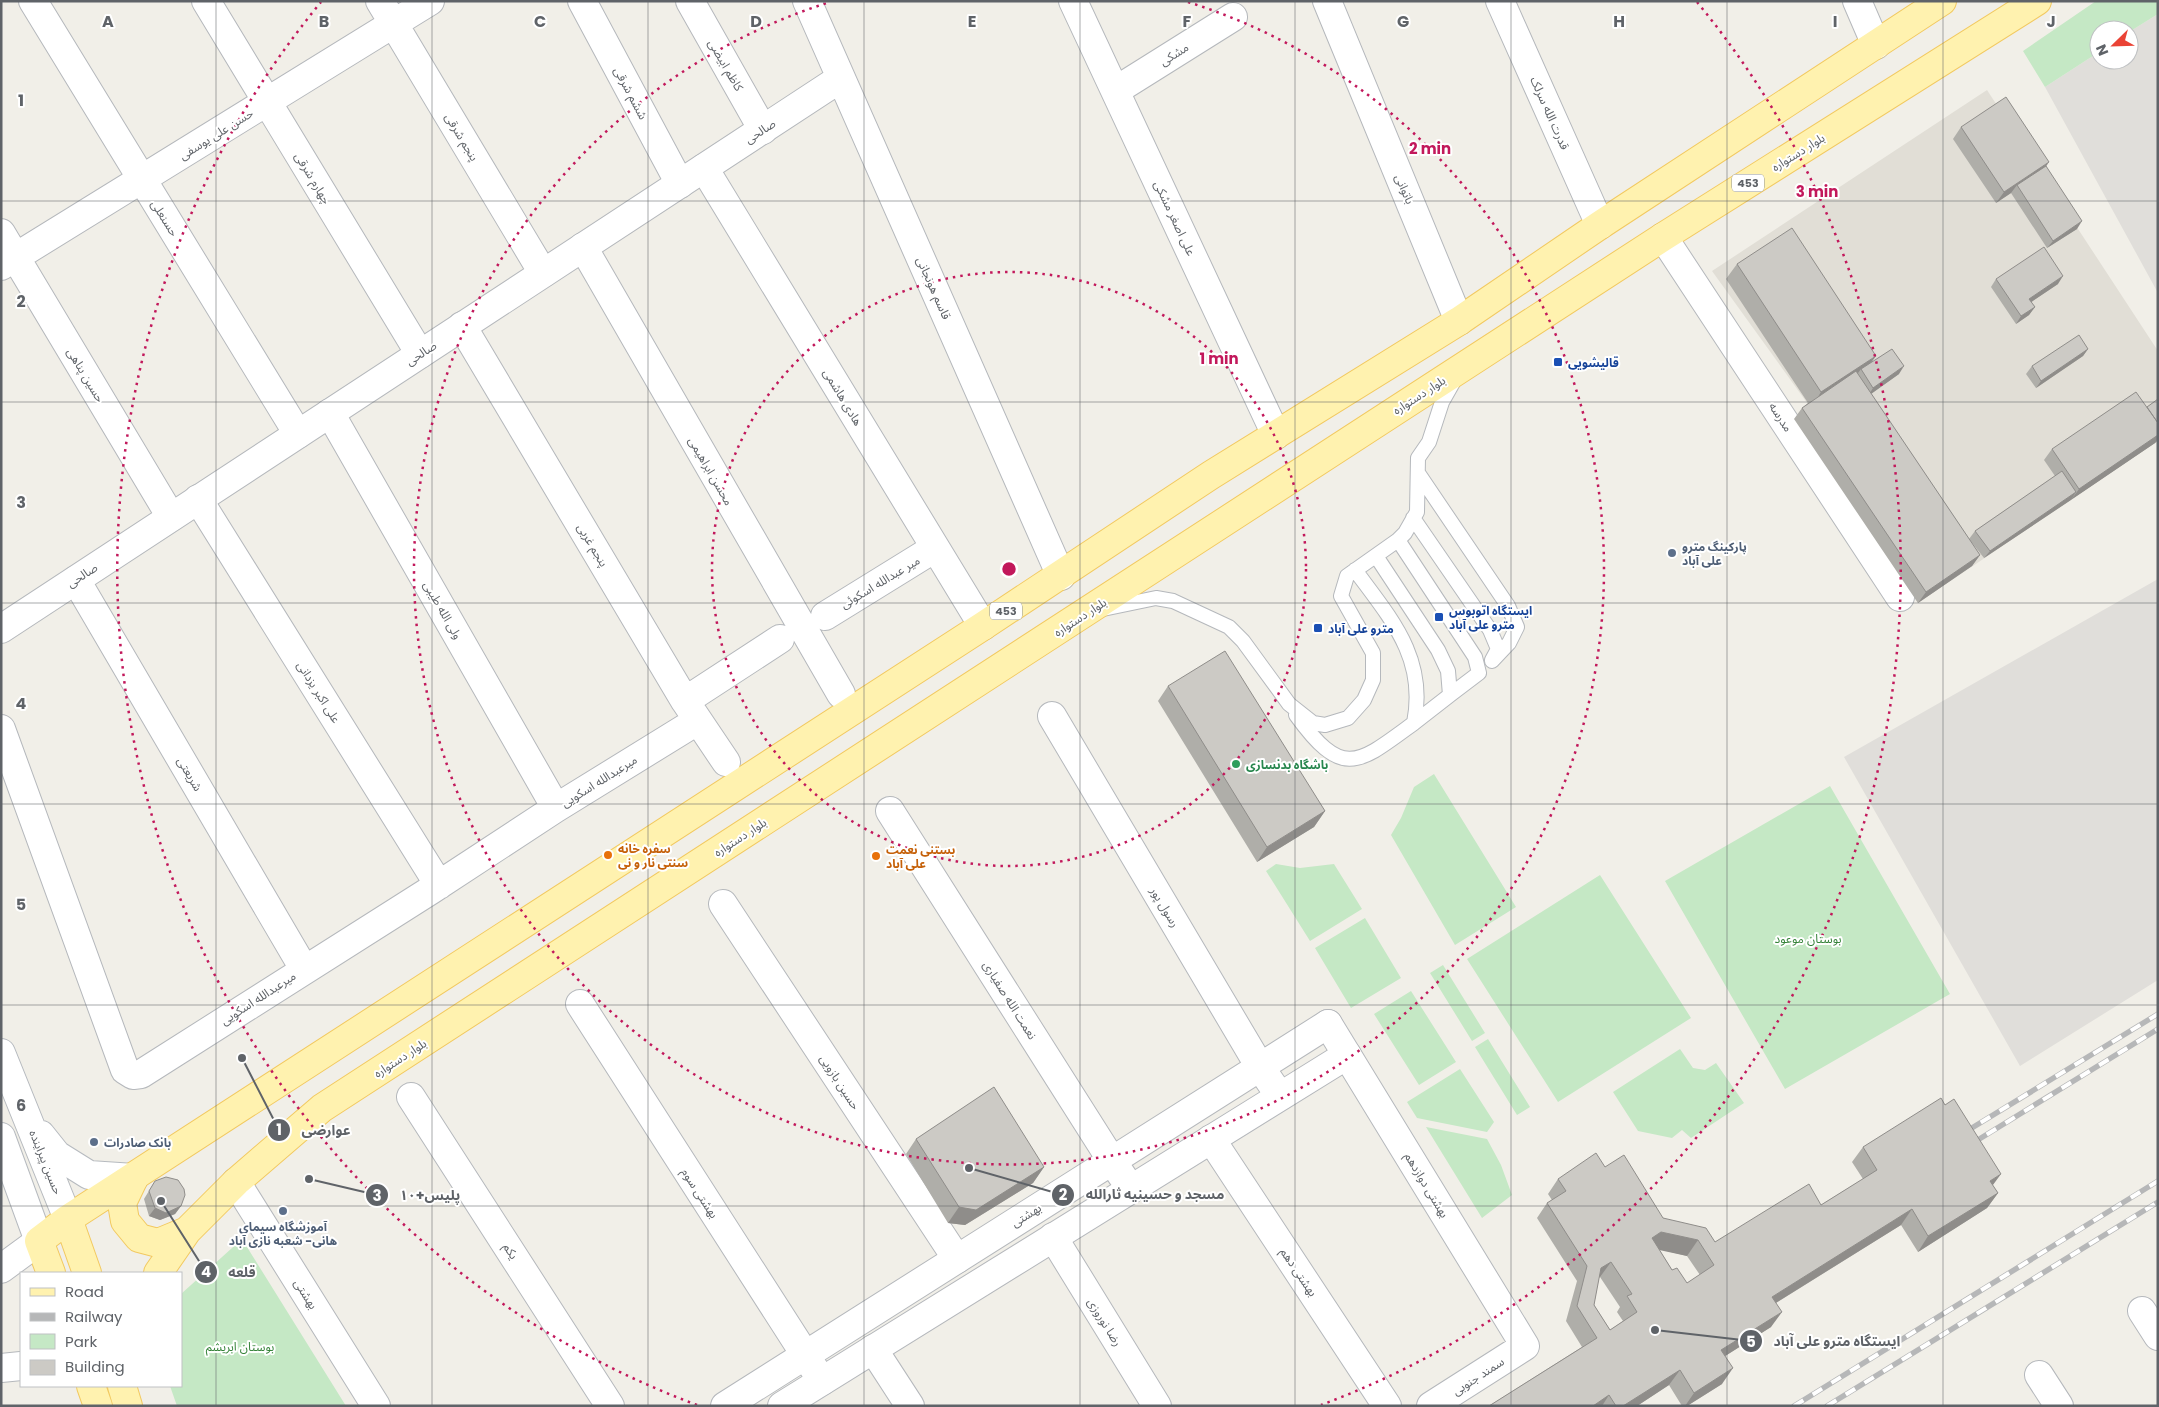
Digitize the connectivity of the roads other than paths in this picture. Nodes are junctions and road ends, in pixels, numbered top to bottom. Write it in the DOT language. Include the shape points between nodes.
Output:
graph roads {
  1 [pos="33,1"];
  2 [pos="206,1"];
  3 [pos="430,1"];
  4 [pos="582,1"];
  5 [pos="690,1"];
  6 [pos="807,1"];
  7 [pos="1327,1"];
  8 [pos="1500,1"];
  9 [pos="1857,1"];
  10 [pos="1942,1"];
  11 [pos="2037,1"];
  12 [pos="1078,3"];
  13 [pos="387,13"];
  14 [pos="1233,17"];
  15 [pos="1876,45"];
  16 [pos="841,78"];
  17 [pos="1116,91"];
  18 [pos="267,102"];
  19 [pos="763,130"];
  20 [pos="704,168"];
  21 [pos="141,180"];
  22 [pos="680,184"];
  23 [pos="1600,224"];
  24 [pos="1,233"];
  25 [pos="1663,237"];
  26 [pos="584,247"];
  27 [pos="8,262"];
  28 [pos="544,273"];
  29 [pos="1460,320"];
  30 [pos="462,326"];
  31 [pos="420,354"];
  32 [pos="1461,368"];
  33 [pos="330,413"];
  34 [pos="298,434"];
  35 [pos="1276,435"];
  36 [pos="1418,473"];
  37 [pos="198,499"];
  38 [pos="171,517"];
  39 [pos="1413,518"];
  40 [pos="1398,540"];
  41 [pos="936,548"];
  42 [pos="1376,556"];
  43 [pos="1355,570"];
  44 [pos="1060,576"];
  45 [pos="76,580"];
  46 [pos="1900,597"];
  47 [pos="1085,613"];
  48 [pos="825,616"];
  49 [pos="983,626"];
  50 [pos="1,629"];
  51 [pos="780,639"];
  52 [pos="1492,661"];
  53 [pos="1479,673"];
  54 [pos="841,694"];
  55 [pos="1450,695"];
  56 [pos="1289,704"];
  57 [pos="691,711"];
  58 [pos="1052,716"];
  59 [pos="1414,723"];
  60 [pos="1,729"];
  61 [pos="726,762"];
  62 [pos="556,808"];
  63 [pos="890,811"];
  64 [pos="440,884"];
  65 [pos="723,904"];
  66 [pos="304,969"];
  67 [pos="580,1004"];
  68 [pos="1328,1024"];
  69 [pos="1,1053"];
  70 [pos="1347,1055"];
  71 [pos="1260,1067"];
  72 [pos="411,1096"];
  73 [pos="1280,1096"];
  74 [pos="27,1116"];
  75 [pos="1211,1139"];
  76 [pos="4,1153"];
  77 [pos="1112,1161"];
  78 [pos="134,1178"];
  79 [pos="236,1182"];
  80 [pos="1132,1189"];
  81 [pos="68,1218"];
  82 [pos="187,1231"];
  83 [pos="1053,1238"];
  84 [pos="39,1241"];
  85 [pos="957,1259"];
  86 [pos="1,1269"];
  87 [pos="51,1272"];
  88 [pos="87,1272"];
  89 [pos="143,1272"];
  90 [pos="159,1272"];
  91 [pos="2142,1311"];
  92 [pos="2158,1336"];
  93 [pos="1525,1346"];
  94 [pos="873,1349"];
  95 [pos="805,1355"];
  96 [pos="20,1366"];
  97 [pos="1,1368"];
  98 [pos="2039,1375"];
  99 [pos="822,1381"];
  100 [pos="376,1406"];
  101 [pos="610,1406"];
  102 [pos="724,1406"];
  103 [pos="782,1406"];
  104 [pos="910,1406"];
  105 [pos="1157,1406"];
  106 [pos="1388,1406"];
  107 [pos="1431,1406"];
  108 [pos="2058,1406"];
  1 -- 21 [label="street, حسنعلی"];
  2 -- 18 [label="street, چهارم شرقی"];
  3 -- 13 [label="street, حسن علی یوسفی"];
  4 -- 22 [label="street, ششم شرقی"];
  5 -- 19 [label="street, کاظم ابیضی"];
  6 -- 16 [label="street, قاسم هونجانی"];
  7 -- 29 [label="street, باتوانی"];
  8 -- 23 [label="street, قدرت الله سرلک"];
  9 -- 15 [label="street"];
  10 -- 15 [label="main road, 453"];
  11 -- 25 [label="main road, بلوار دستواره / 453"];
  12 -- 17 [label="street, علی اصغر مشکی"];
  13 -- 18 [label="street, حسن علی یوسفی"];
  13 -- 28 [label="street, پنجم شرقی"];
  14 -- 17 [label="street, مشکی"];
  15 -- 23 [label="main road, 453"];
  16 -- 19 [label="street, صالحی"];
  16 -- 44 [label="street, قاسم هونجانی"];
  17 -- 35 [label="street, علی اصغر مشکی"];
  18 -- 21 [label="street, حسن علی یوسفی"];
  18 -- 31 [label="street, چهارم شرقی"];
  19 -- 20 [label="street, صالحی"];
  20 -- 22 [label="street, صالحی"];
  20 -- 41 [label="street, هادی هاشمی"];
  21 -- 27 [label="street, حسن علی یوسفی"];
  21 -- 34 [label="street, حسنعلی"];
  22 -- 26 [label="street, صالحی"];
  23 -- 29 [label="main road, 453"];
  24 -- 27 [label="street, حسین پناهی"];
  25 -- 32 [label="main road, بلوار دستواره / 453"];
  25 -- 46 [label="street, مدرسه"];
  26 -- 28 [label="street, صالحی"];
  26 -- 54 [label="street, محسن ابراهیمی"];
  27 -- 38 [label="street, حسین پناهی"];
  28 -- 30 [label="street, صالحی"];
  29 -- 35 [label="main road, 453"];
  30 -- 31 [label="street, صالحی"];
  30 -- 57 [label="street, پنجم غربی"];
  31 -- 33 [label="street, صالحی"];
  32 -- 36 [label="lane" via="1442,402 1429,442 1418,458"];
  32 -- 47 [label="main road, بلوار دستواره / 453"];
  33 -- 34 [label="street, صالحی"];
  33 -- 62 [label="street, ولی الله طیبی"];
  34 -- 37 [label="street, صالحی"];
  35 -- 44 [label="main road, 453"];
  36 -- 39 [label="lane" via="1417,512"];
  36 -- 52 [label="lane" via="1508,606 1517,627 1509,643"];
  37 -- 38 [label="street, صالحی"];
  37 -- 64 [label="street, علی اکبر یزدانی"];
  38 -- 45 [label="street, صالحی"];
  39 -- 40 [label="lane"];
  39 -- 52 [label="lane" via="1490,630 1498,649"];
  40 -- 42 [label="lane"];
  40 -- 53 [label="lane" via="1475,657"];
  41 -- 48 [label="street, میر عبدالله اسکوئی"];
  41 -- 49 [label="street, هادی هاشمی"];
  42 -- 43 [label="lane"];
  42 -- 55 [label="lane" via="1438,650 1448,671"];
  43 -- 56 [label="lane" via="1346,576 1341,596 1372,653 1373,680 1364,700 1348,718 1325,724 1313,723"];
  43 -- 59 [label="lane" via="1395,623 1416,674 1418,701"];
  44 -- 49 [label="main road, 453"];
  45 -- 50 [label="street, صالحی"];
  45 -- 66 [label="street, شریعتی"];
  47 -- 56 [label="lane" via="1156,598 1173,602 1229,627"];
  47 -- 79 [label="main road, بلوار دستواره / 453" via="322,1108"];
  49 -- 78 [label="main road, 453"];
  51 -- 57 [label="street"];
  52 -- 53 [label="lane"];
  53 -- 55 [label="lane"];
  55 -- 59 [label="lane"];
  56 -- 59 [label="lane" via="1322,748 1348,760 1365,757"];
  57 -- 61 [label="street, پنجم غربی"];
  57 -- 62 [label="street, میرعبدالله اسکویی"];
  58 -- 71 [label="street, رسول پور"];
  60 -- 66 [label="street, میرعبدالله اسکویی" via="125,1070 133,1075 141,1074"];
  62 -- 64 [label="street, میرعبدالله اسکویی"];
  63 -- 77 [label="street, نعمت الله صفیاری"];
  64 -- 66 [label="street, میرعبدالله اسکویی"];
  65 -- 85 [label="street, حسین بازویی"];
  67 -- 95 [label="street, بهشتی سوم"];
  68 -- 70 [label="street, بهشتی دوازدهم"];
  68 -- 71 [label="street, بهشتی"];
  69 -- 74 [label="street, حسین پیراینده"];
  70 -- 73 [label="street"];
  70 -- 93 [label="street, بهشتی دوازدهم"];
  71 -- 73 [label="street, رسول پور"];
  71 -- 77 [label="street, بهشتی"];
  72 -- 101 [label="street, یکم"];
  73 -- 75 [label="street"];
  74 -- 78 [label="street" via="57,1155 89,1175"];
  74 -- 81 [label="street, حسین پیراینده"];
  75 -- 80 [label="street"];
  75 -- 106 [label="street, بهشتی دهم"];
  76 -- 84 [label="street"];
  77 -- 80 [label="street, نعمت الله صفیاری"];
  77 -- 85 [label="street, بهشتی"];
  78 -- 81 [label="main road, 453"];
  78 -- 82 [label="main road" via="122,1203 125,1221 139,1238 158,1243"];
  79 -- 82 [label="main road, بلوار دستواره / 453"];
  79 -- 100 [label="street, بهشتی"];
  80 -- 83 [label="street"];
  81 -- 84 [label="main road, 453"];
  81 -- 88 [label="main road, حسین پیراینده"];
  82 -- 89 [label="main road"];
  82 -- 90 [label="main road, بلوار دستواره / 453"];
  83 -- 94 [label="street"];
  83 -- 105 [label="street, رضا نوروزی"];
  84 -- 86 [label="street"];
  84 -- 87 [label="main road"];
  85 -- 95 [label="street, بهشتی"];
  91 -- 92 [label="street"];
  93 -- 107 [label="street, سمند جنوبی"];
  94 -- 99 [label="street"];
  94 -- 104 [label="street"];
  95 -- 99 [label="street, بهشتی سوم"];
  95 -- 102 [label="street, بهشتی"];
  96 -- 97 [label="street"];
  98 -- 108 [label="street"];
  99 -- 103 [label="street"];
}
